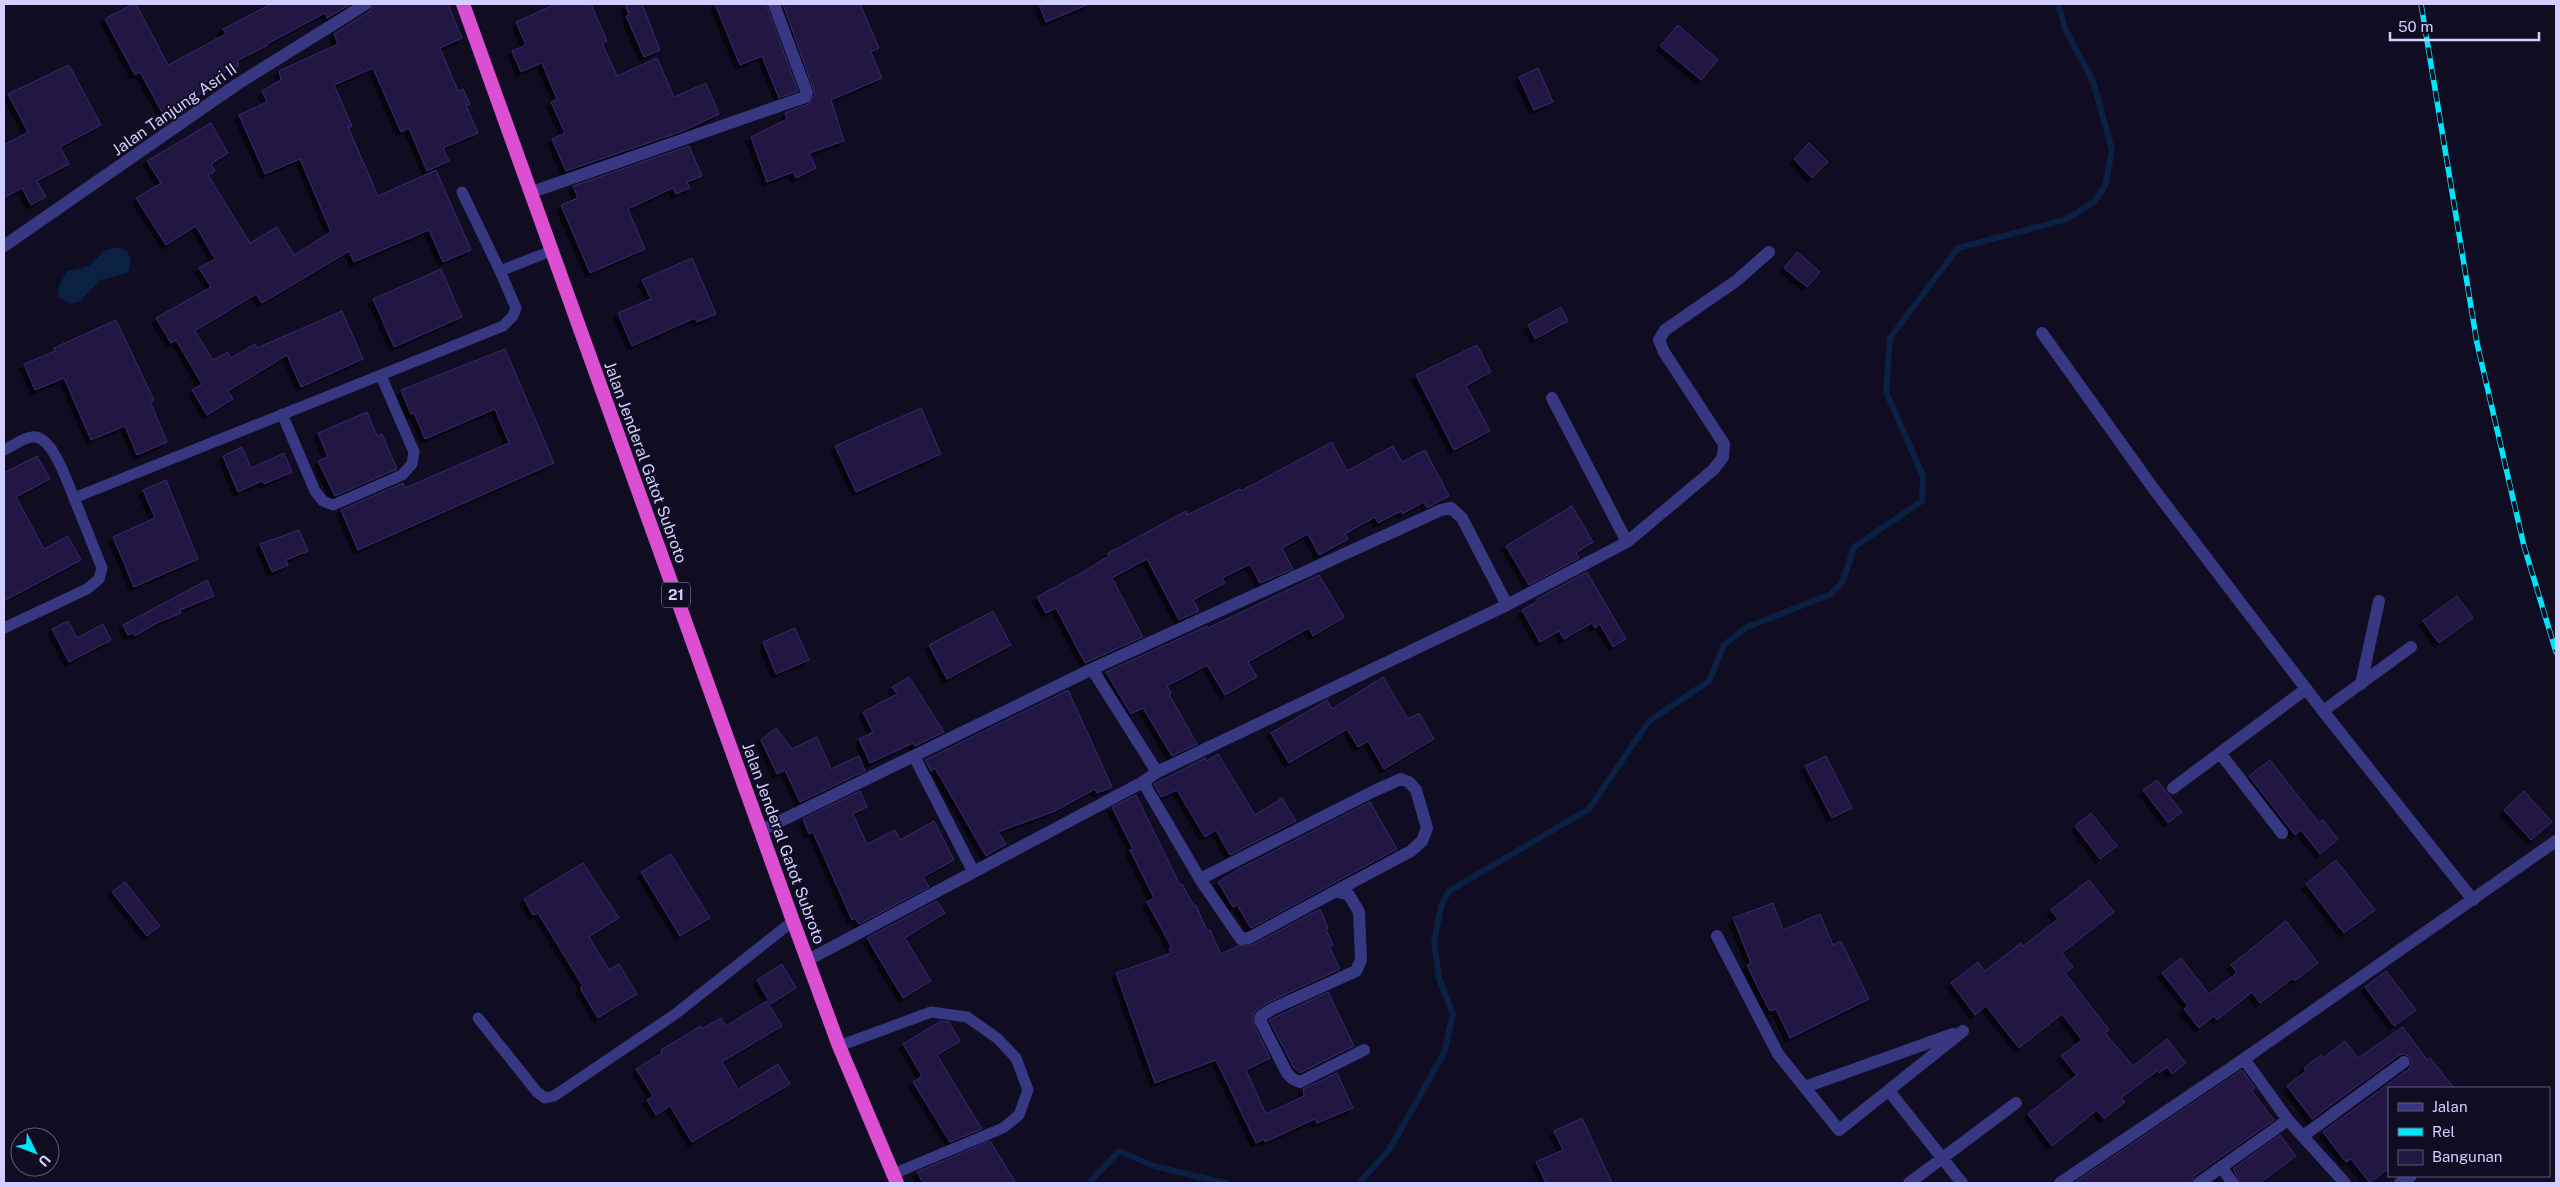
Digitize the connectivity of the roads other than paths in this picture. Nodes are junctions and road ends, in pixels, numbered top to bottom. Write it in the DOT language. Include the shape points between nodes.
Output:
graph roads {
  1 [pos="366,4"];
  2 [pos="463,4"];
  3 [pos="774,4"];
  4 [pos="462,192"];
  5 [pos="532,192"];
  6 [pos="4,246"];
  7 [pos="551,251"];
  8 [pos="1769,252"];
  9 [pos="500,271"];
  10 [pos="2042,333"];
  11 [pos="381,376"];
  12 [pos="1552,398"];
  13 [pos="282,414"];
  14 [pos="4,450"];
  15 [pos="74,498"];
  16 [pos="1627,542"];
  17 [pos="2379,601"];
  18 [pos="1507,605"];
  19 [pos="4,628"];
  20 [pos="2411,647"];
  21 [pos="1092,669"];
  22 [pos="2361,684"];
  23 [pos="2306,690"];
  24 [pos="2323,711"];
  25 [pos="2220,753"];
  26 [pos="914,756"];
  27 [pos="1157,772"];
  28 [pos="1143,782"];
  29 [pos="2173,788"];
  30 [pos="762,830"];
  31 [pos="2282,832"];
  32 [pos="2556,841"];
  33 [pos="973,871"];
  34 [pos="1200,879"];
  35 [pos="1336,891"];
  36 [pos="2473,900"];
  37 [pos="792,921"];
  38 [pos="1717,936"];
  39 [pos="808,960"];
  40 [pos="478,1018"];
  41 [pos="839,1046"];
  42 [pos="1364,1050"];
  43 [pos="2244,1059"];
  44 [pos="2404,1062"];
  45 [pos="1805,1087"];
  46 [pos="1889,1091"];
  47 [pos="2016,1103"];
  48 [pos="2288,1120"];
  49 [pos="2303,1136"];
  50 [pos="1942,1158"];
  51 [pos="2221,1167"];
  52 [pos="895,1179"];
  53 [pos="1909,1183"];
  54 [pos="1962,1183"];
  55 [pos="2060,1183"];
  56 [pos="2199,1183"];
  57 [pos="2233,1183"];
  58 [pos="2345,1183"];
  1 -- 6 [label="street, Jalan Tanjung Asri II" via="236,85"];
  2 -- 5 [label="highway, Jalan Jenderal Gatot Subroto / 21"];
  3 -- 5 [label="street" via="807,93 805,97"];
  4 -- 9 [label="lane"];
  5 -- 7 [label="highway, Jalan Jenderal Gatot Subroto / 21"];
  7 -- 9 [label="lane"];
  7 -- 30 [label="highway, Jalan Jenderal Gatot Subroto / 21"];
  8 -- 16 [label="street" via="1736,281 1665,330 1659,340 1724,444 1723,457 1713,470"];
  9 -- 11 [label="lane" via="516,308 503,326"];
  10 -- 23 [label="street" via="2153,488"];
  11 -- 13 [label="lane"];
  11 -- 13 [label="lane" via="414,452 412,464 402,475 334,505 315,491"];
  12 -- 16 [label="street"];
  13 -- 15 [label="lane"];
  14 -- 15 [label="lane" via="31,436 41,437 49,444"];
  15 -- 19 [label="lane" via="102,568 99,579"];
  16 -- 18 [label="street"];
  17 -- 22 [label="street"];
  18 -- 21 [label="street" via="1462,518 1451,508"];
  18 -- 27 [label="street"];
  20 -- 22 [label="street"];
  21 -- 26 [label="street"];
  21 -- 27 [label="street"];
  22 -- 24 [label="street"];
  23 -- 24 [label="street"];
  23 -- 25 [label="street"];
  24 -- 36 [label="street"];
  25 -- 29 [label="street"];
  25 -- 31 [label="street"];
  26 -- 30 [label="street"];
  26 -- 33 [label="street"];
  27 -- 28 [label="street"];
  28 -- 33 [label="street"];
  28 -- 34 [label="street"];
  30 -- 37 [label="highway, Jalan Jenderal Gatot Subroto / 21"];
  32 -- 36 [label="street"];
  33 -- 39 [label="street"];
  34 -- 35 [label="street" via="1240,939 1249,938"];
  34 -- 35 [label="street" via="1376,790 1401,779 1409,782 1416,790 1427,828 1422,841 1411,851"];
  35 -- 42 [label="street" via="1349,895 1359,912 1361,960 1356,970 1272,1008 1261,1016 1261,1022 1287,1073 1300,1082"];
  36 -- 43 [label="street"];
  37 -- 39 [label="highway, Jalan Jenderal Gatot Subroto / 21"];
  37 -- 40 [label="lane" via="674,1015 554,1096 545,1098 537,1092"];
  38 -- 45 [label="street" via="1778,1054"];
  39 -- 41 [label="highway, Jalan Jenderal Gatot Subroto / 21"];
  41 -- 52 [label="highway, Jalan Jenderal Gatot Subroto / 21"];
  41 -- 52 [label="lane" via="932,1012 967,1017 997,1038 1016,1058 1028,1090 1019,1115 1003,1128"];
  43 -- 48 [label="street"];
  43 -- 55 [label="street"];
  44 -- 49 [label="street"];
  45 -- 46 [label="street" via="1839,1130"];
  45 -- 46 [label="street" via="1963,1030"];
  46 -- 50 [label="street"];
  47 -- 50 [label="street"];
  48 -- 49 [label="street"];
  48 -- 51 [label="street"];
  49 -- 58 [label="street"];
  50 -- 53 [label="street"];
  50 -- 54 [label="street"];
  51 -- 56 [label="street"];
  51 -- 57 [label="street"];
}
